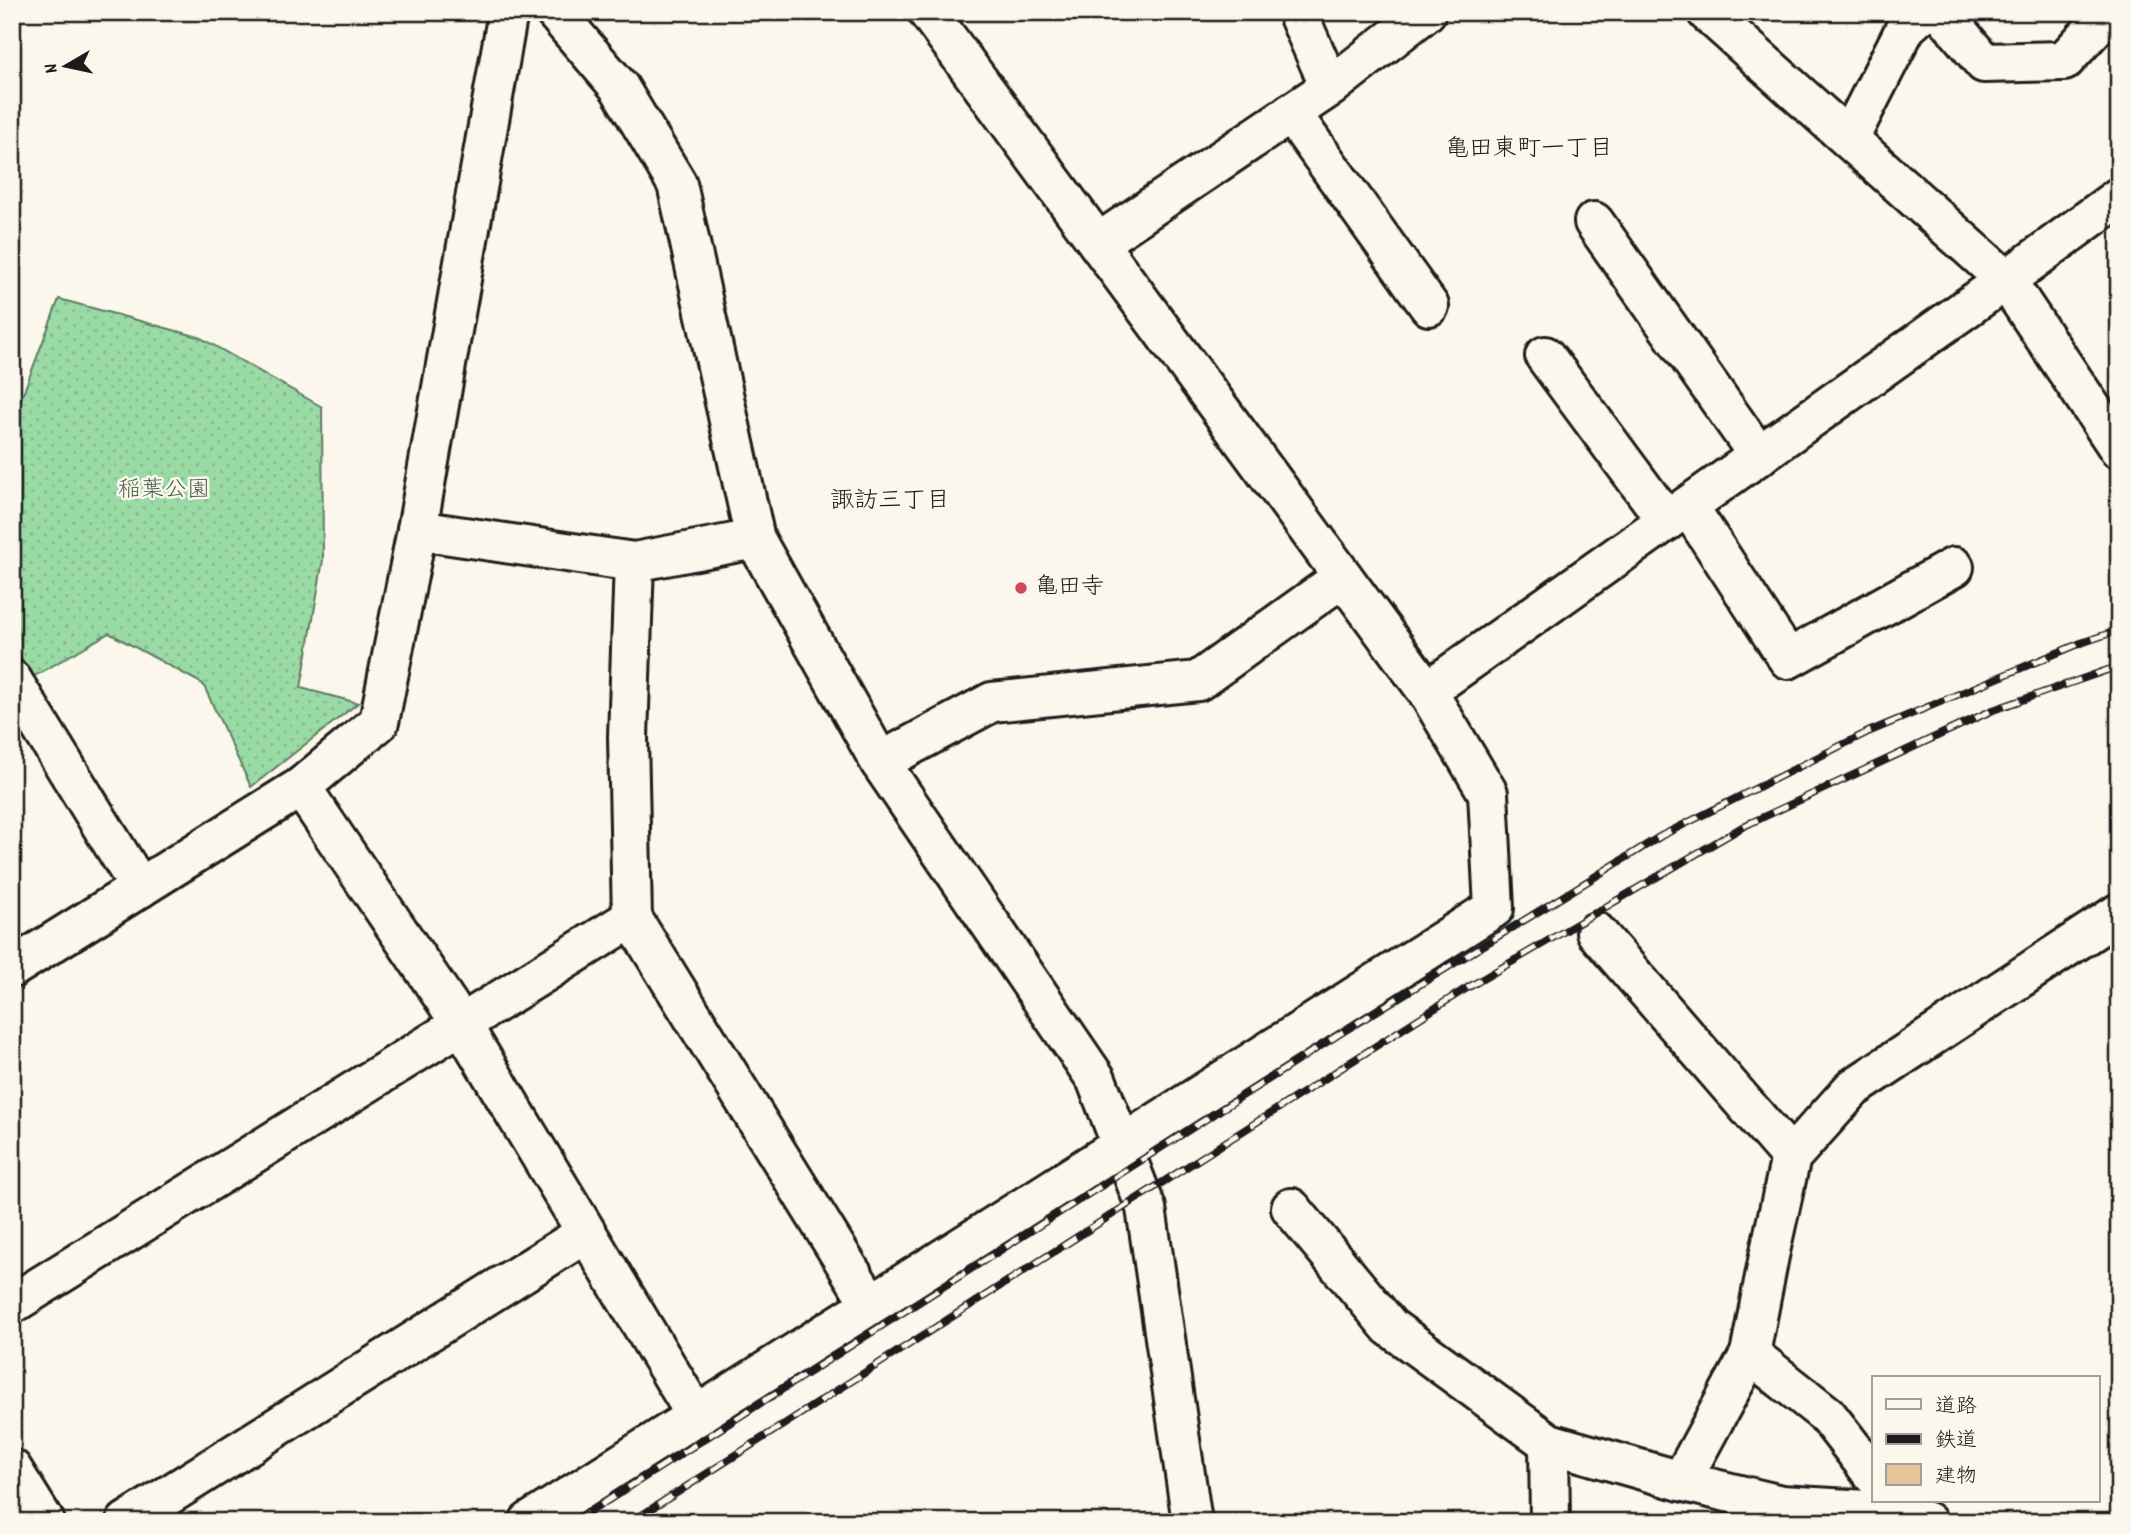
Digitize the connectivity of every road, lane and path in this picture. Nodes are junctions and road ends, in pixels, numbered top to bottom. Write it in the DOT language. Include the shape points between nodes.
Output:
graph roads {
  1 [pos="508,12"];
  2 [pos="555,12"];
  3 [pos="928,12"];
  4 [pos="1297,12"];
  5 [pos="1426,12"];
  6 [pos="1707,12"];
  7 [pos="1923,12"];
  8 [pos="1942,12"];
  9 [pos="2109,12"];
  10 [pos="1330,87"];
  11 [pos="1291,113"];
  12 [pos="1849,139"];
  13 [pos="2119,197"];
  14 [pos="1594,222"];
  15 [pos="1098,243"];
  16 [pos="2006,280"];
  17 [pos="1429,306"];
  18 [pos="1545,356"];
  19 [pos="2119,449"];
  20 [pos="1759,456"];
  21 [pos="1677,513"];
  22 [pos="416,530"];
  23 [pos="755,539"];
  24 [pos="634,562"];
  25 [pos="1954,567"];
  26 [pos="1343,577"];
  27 [pos="13,682"];
  28 [pos="1427,691"];
  29 [pos="880,762"];
  30 [pos="302,787"];
  31 [pos="140,888"];
  32 [pos="2119,913"];
  33 [pos="632,918"];
  34 [pos="1596,932"];
  35 [pos="12,968"];
  36 [pos="461,1025"];
  37 [pos="1121,1144"];
  38 [pos="1791,1157"];
  39 [pos="1291,1208"];
  40 [pos="586,1233"];
  41 [pos="870,1303"];
  42 [pos="12,1304"];
  43 [pos="1750,1354"];
  44 [pos="696,1417"];
  45 [pos="1549,1443"];
  46 [pos="12,1469"];
  47 [pos="1872,1473"];
  48 [pos="1681,1481"];
  49 [pos="1907,1511"];
  50 [pos="45,1522"];
  51 [pos="126,1522"];
  52 [pos="529,1522"];
  53 [pos="1192,1522"];
  54 [pos="1550,1522"];
  1 -- 22 [label="street"];
  2 -- 23 [label="street" via="619,87 677,184"];
  3 -- 15 [label="street"];
  4 -- 10 [label="street"];
  5 -- 10 [label="street"];
  6 -- 12 [label="street"];
  7 -- 12 [label="street" via="1906,27"];
  8 -- 9 [label="street" via="1984,63 2064,61"];
  10 -- 11 [label="street"];
  11 -- 15 [label="street"];
  11 -- 17 [label="street"];
  12 -- 16 [label="street"];
  13 -- 16 [label="street"];
  14 -- 20 [label="street"];
  15 -- 26 [label="street"];
  16 -- 19 [label="street"];
  16 -- 20 [label="street"];
  18 -- 21 [label="street"];
  20 -- 21 [label="street"];
  21 -- 25 [label="street" via="1788,659"];
  21 -- 28 [label="street"];
  22 -- 24 [label="street"];
  22 -- 30 [label="street" via="380,722"];
  23 -- 24 [label="street"];
  23 -- 29 [label="street"];
  24 -- 33 [label="street" via="628,737"];
  26 -- 28 [label="street"];
  26 -- 29 [label="street" via="1198,681 992,702"];
  27 -- 31 [label="street"];
  28 -- 37 [label="street" via="1489,793 1494,908"];
  29 -- 37 [label="street" via="1096,1079"];
  30 -- 31 [label="street"];
  30 -- 36 [label="street"];
  31 -- 35 [label="street"];
  32 -- 38 [label="street" via="1853,1088"];
  33 -- 36 [label="street"];
  33 -- 41 [label="street"];
  34 -- 38 [label="street"];
  36 -- 40 [label="street"];
  36 -- 42 [label="street"];
  37 -- 41 [label="street"];
  37 -- 53 [label="street" via="1146,1208"];
  38 -- 43 [label="street"];
  39 -- 45 [label="street" via="1390,1327"];
  40 -- 44 [label="street"];
  40 -- 51 [label="street"];
  41 -- 44 [label="street"];
  43 -- 47 [label="street" via="1827,1415"];
  43 -- 48 [label="street"];
  44 -- 52 [label="street"];
  45 -- 48 [label="street"];
  45 -- 54 [label="street"];
  46 -- 50 [label="street"];
  48 -- 49 [label="street" via="1781,1505"];
}
